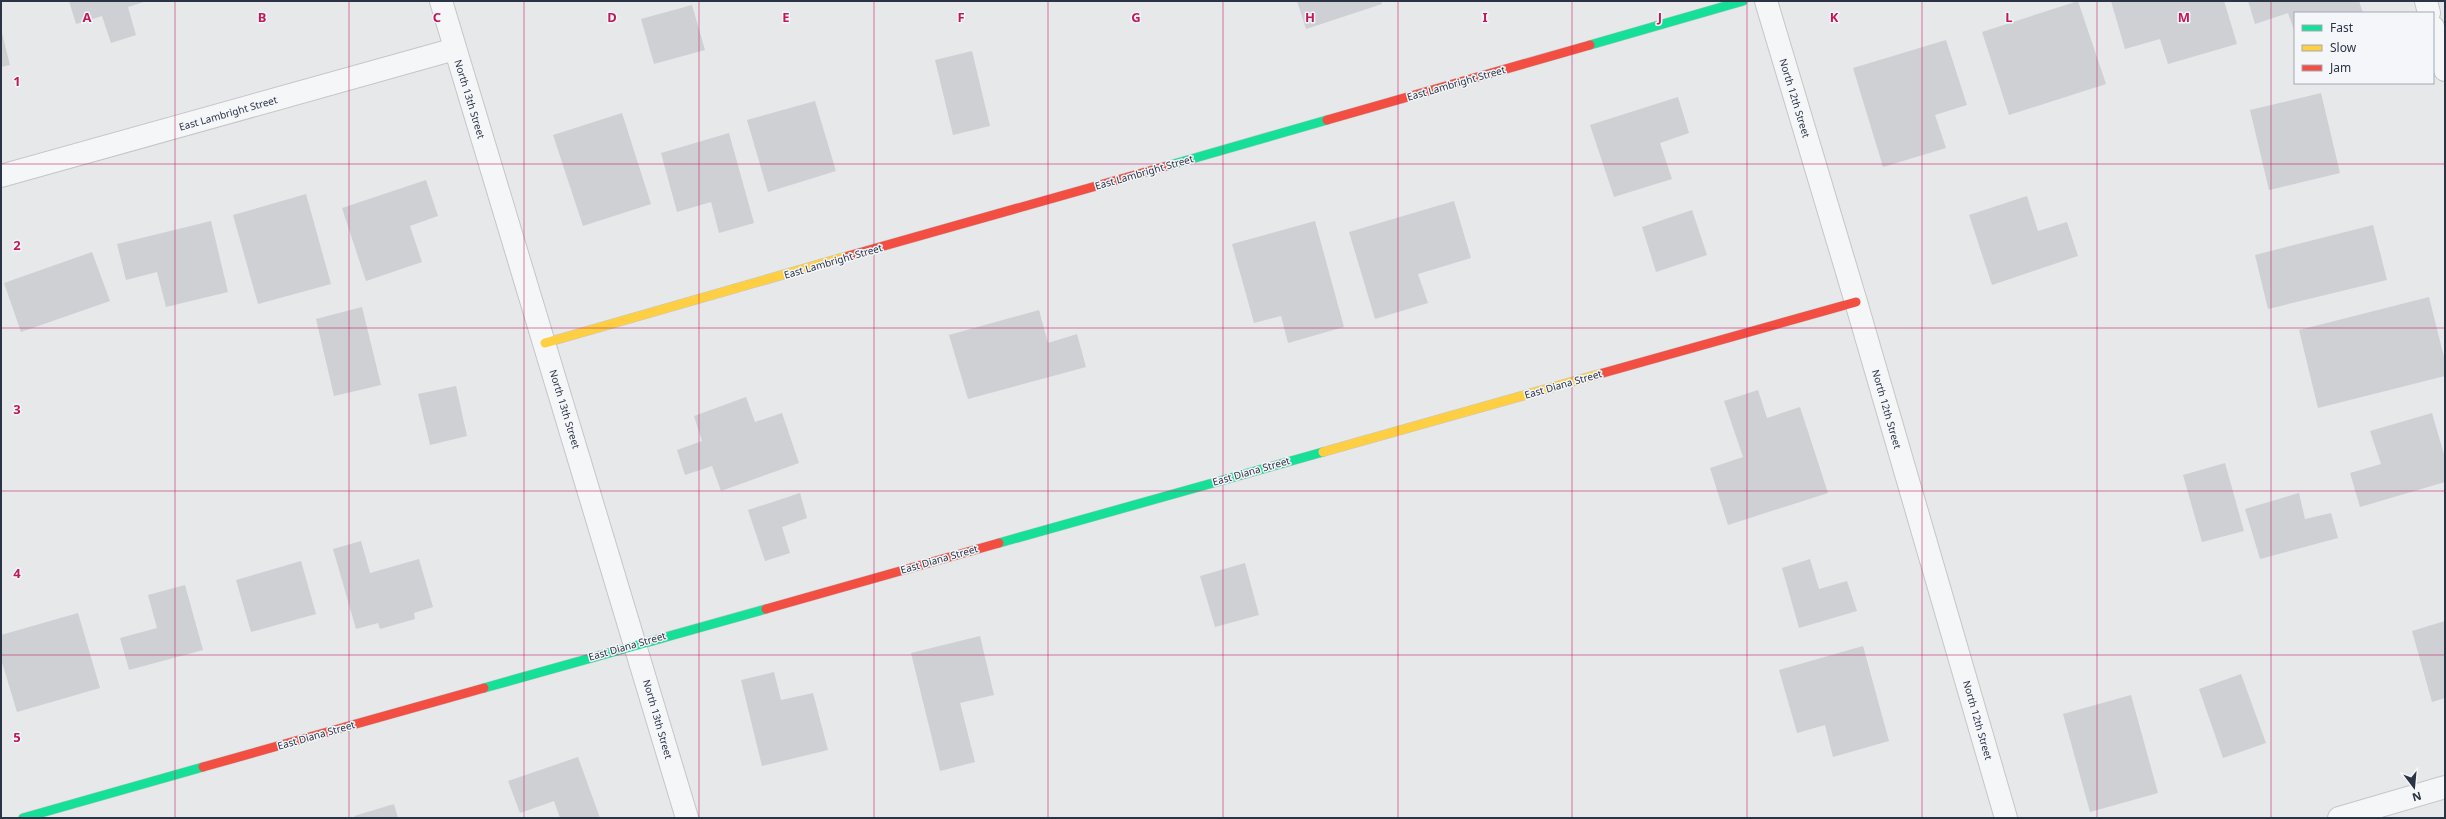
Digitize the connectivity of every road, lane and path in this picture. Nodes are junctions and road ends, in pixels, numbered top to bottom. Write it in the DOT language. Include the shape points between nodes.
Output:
graph roads {
  1 [pos="441,1"];
  2 [pos="1743,1"];
  3 [pos="1766,1"];
  4 [pos="2426,1"];
  5 [pos="2429,12"];
  6 [pos="2434,31"];
  7 [pos="455,49"];
  8 [pos="2445,70"];
  9 [pos="1,176"];
  10 [pos="1856,302"];
  11 [pos="546,343"];
  12 [pos="636,644"];
  13 [pos="2445,787"];
  14 [pos="23,818"];
  15 [pos="687,818"];
  16 [pos="2006,818"];
  17 [pos="2339,818"];
  1 -- 7 [label="street, North 13th Street"];
  2 -- 11 [label="street, East Lambright Street"];
  3 -- 10 [label="street, North 12th Street"];
  4 -- 5 [label="street"];
  6 -- 8 [label="street"];
  7 -- 9 [label="street, East Lambright Street"];
  7 -- 11 [label="street, North 13th Street"];
  10 -- 12 [label="street, East Diana Street"];
  10 -- 16 [label="street, North 12th Street"];
  11 -- 12 [label="street, North 13th Street"];
  12 -- 14 [label="street, East Diana Street"];
  12 -- 15 [label="street, North 13th Street"];
  13 -- 17 [label="street"];
}
